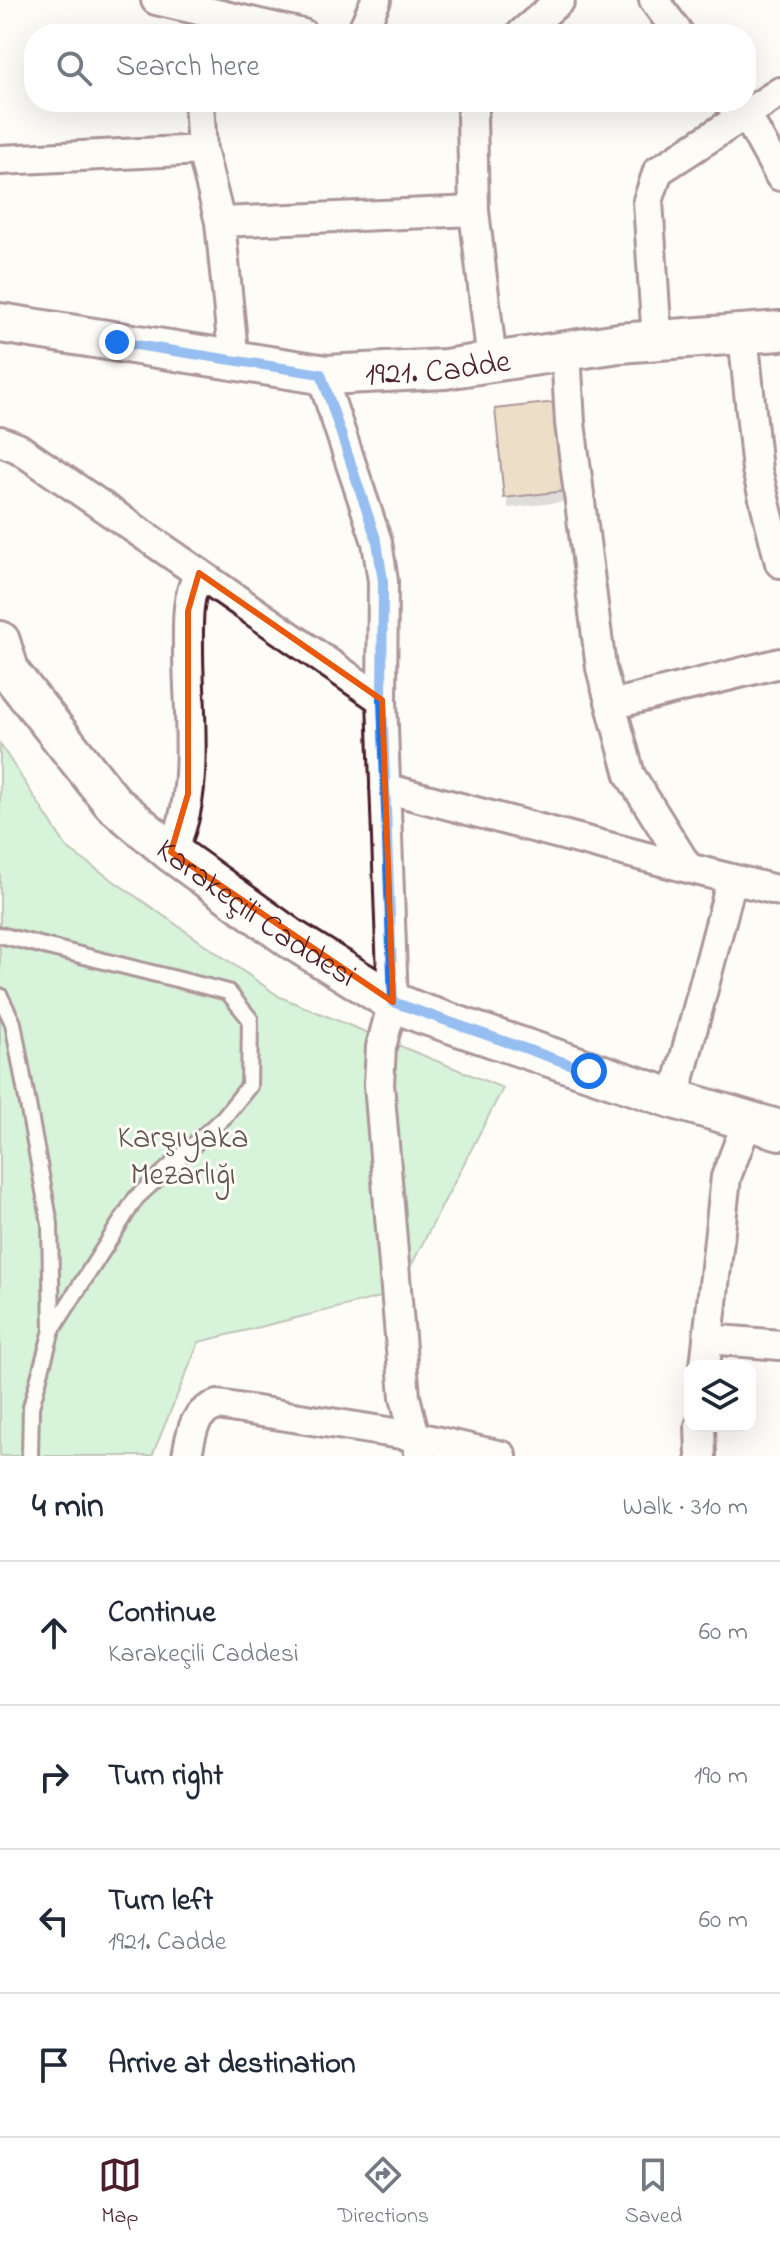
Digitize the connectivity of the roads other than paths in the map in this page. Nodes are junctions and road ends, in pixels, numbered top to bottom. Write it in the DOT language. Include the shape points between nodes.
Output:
graph roads {
  1 [pos="156,0"];
  2 [pos="376,0"];
  3 [pos="560,0"];
  4 [pos="654,0"];
  5 [pos="197,14"];
  6 [pos="250,24"];
  7 [pos="365,24"];
  8 [pos="532,24"];
  9 [pos="672,24"];
  10 [pos="780,92"];
  11 [pos="756,102"];
  12 [pos="200,112"];
  13 [pos="473,112"];
  14 [pos="734,112"];
  15 [pos="740,112"];
  16 [pos="202,150"];
  17 [pos="0,160"];
  18 [pos="780,176"];
  19 [pos="474,211"];
  20 [pos="220,222"];
  21 [pos="0,323"];
  22 [pos="780,331"];
  23 [pos="743,334"];
  24 [pos="657,341"];
  25 [pos="566,351"];
  26 [pos="234,362"];
  27 [pos="492,362"];
  28 [pos="321,374"];
  29 [pos="0,441"];
  30 [pos="780,563"];
  31 [pos="199,573"];
  32 [pos="0,641"];
  33 [pos="780,663"];
  34 [pos="382,700"];
  35 [pos="611,705"];
  36 [pos="385,788"];
  37 [pos="171,852"];
  38 [pos="688,868"];
  39 [pos="732,879"];
  40 [pos="779,881"];
  41 [pos="0,935"];
  42 [pos="0,996"];
  43 [pos="393,1002"];
  44 [pos="674,1099"];
  45 [pos="764,1125"];
  46 [pos="52,1330"];
  47 [pos="780,1345"];
  48 [pos="707,1352"];
  49 [pos="700,1432"];
  50 [pos="417,1446"];
  51 [pos="30,1456"];
  52 [pos="187,1456"];
  53 [pos="502,1456"];
  54 [pos="701,1456"];
  1 -- 5 [label="street"];
  2 -- 7 [label="street"];
  3 -- 8 [label="street"];
  4 -- 9 [label="street"];
  5 -- 6 [label="street"];
  10 -- 11 [label="street"];
  12 -- 16 [label="street"];
  13 -- 19 [label="street"];
  14 -- 24 [label="street" via="658,171 648,201"];
  15 -- 18 [label="street"];
  16 -- 17 [label="street"];
  16 -- 20 [label="street"];
  19 -- 20 [label="street"];
  19 -- 27 [label="street"];
  20 -- 26 [label="street"];
  21 -- 26 [label="main road, 1921. Cadde"];
  22 -- 23 [label="main road, 1921. Cadde"];
  23 -- 24 [label="main road, 1921. Cadde"];
  23 -- 30 [label="street" via="757,470"];
  24 -- 25 [label="main road, 1921. Cadde"];
  25 -- 27 [label="main road, 1921. Cadde"];
  25 -- 35 [label="street" via="589,576"];
  26 -- 28 [label="main road, 1921. Cadde"];
  27 -- 28 [label="main road, 1921. Cadde"];
  28 -- 34 [label="street" via="377,542 383,581"];
  29 -- 31 [label="street" via="18,448"];
  31 -- 34 [label="street"];
  31 -- 37 [label="street" via="188,611 187,804"];
  32 -- 37 [label="main road, Karakeçili Caddesi" via="10,673 113,803"];
  33 -- 35 [label="street"];
  34 -- 36 [label="street"];
  35 -- 38 [label="street" via="630,775"];
  36 -- 38 [label="street"];
  36 -- 43 [label="street"];
  37 -- 43 [label="main road, Karakeçili Caddesi" via="290,938"];
  38 -- 39 [label="street"];
  39 -- 40 [label="street"];
  39 -- 44 [label="street"];
  41 -- 46 [label="lane" via="228,992 250,1019 249,1086 224,1117 136,1198"];
  42 -- 46 [label="lane" via="13,1023 50,1224"];
  43 -- 44 [label="main road, Karakeçili Caddesi"];
  43 -- 50 [label="street" via="381,1047 379,1084 401,1355"];
  44 -- 45 [label="main road, Karakeçili Caddesi"];
  45 -- 48 [label="street" via="726,1177"];
  46 -- 51 [label="lane" via="31,1407"];
  47 -- 48 [label="street"];
  49 -- 54 [label="street"];
  50 -- 52 [label="street" via="218,1405 194,1423"];
  50 -- 53 [label="street"];
}
